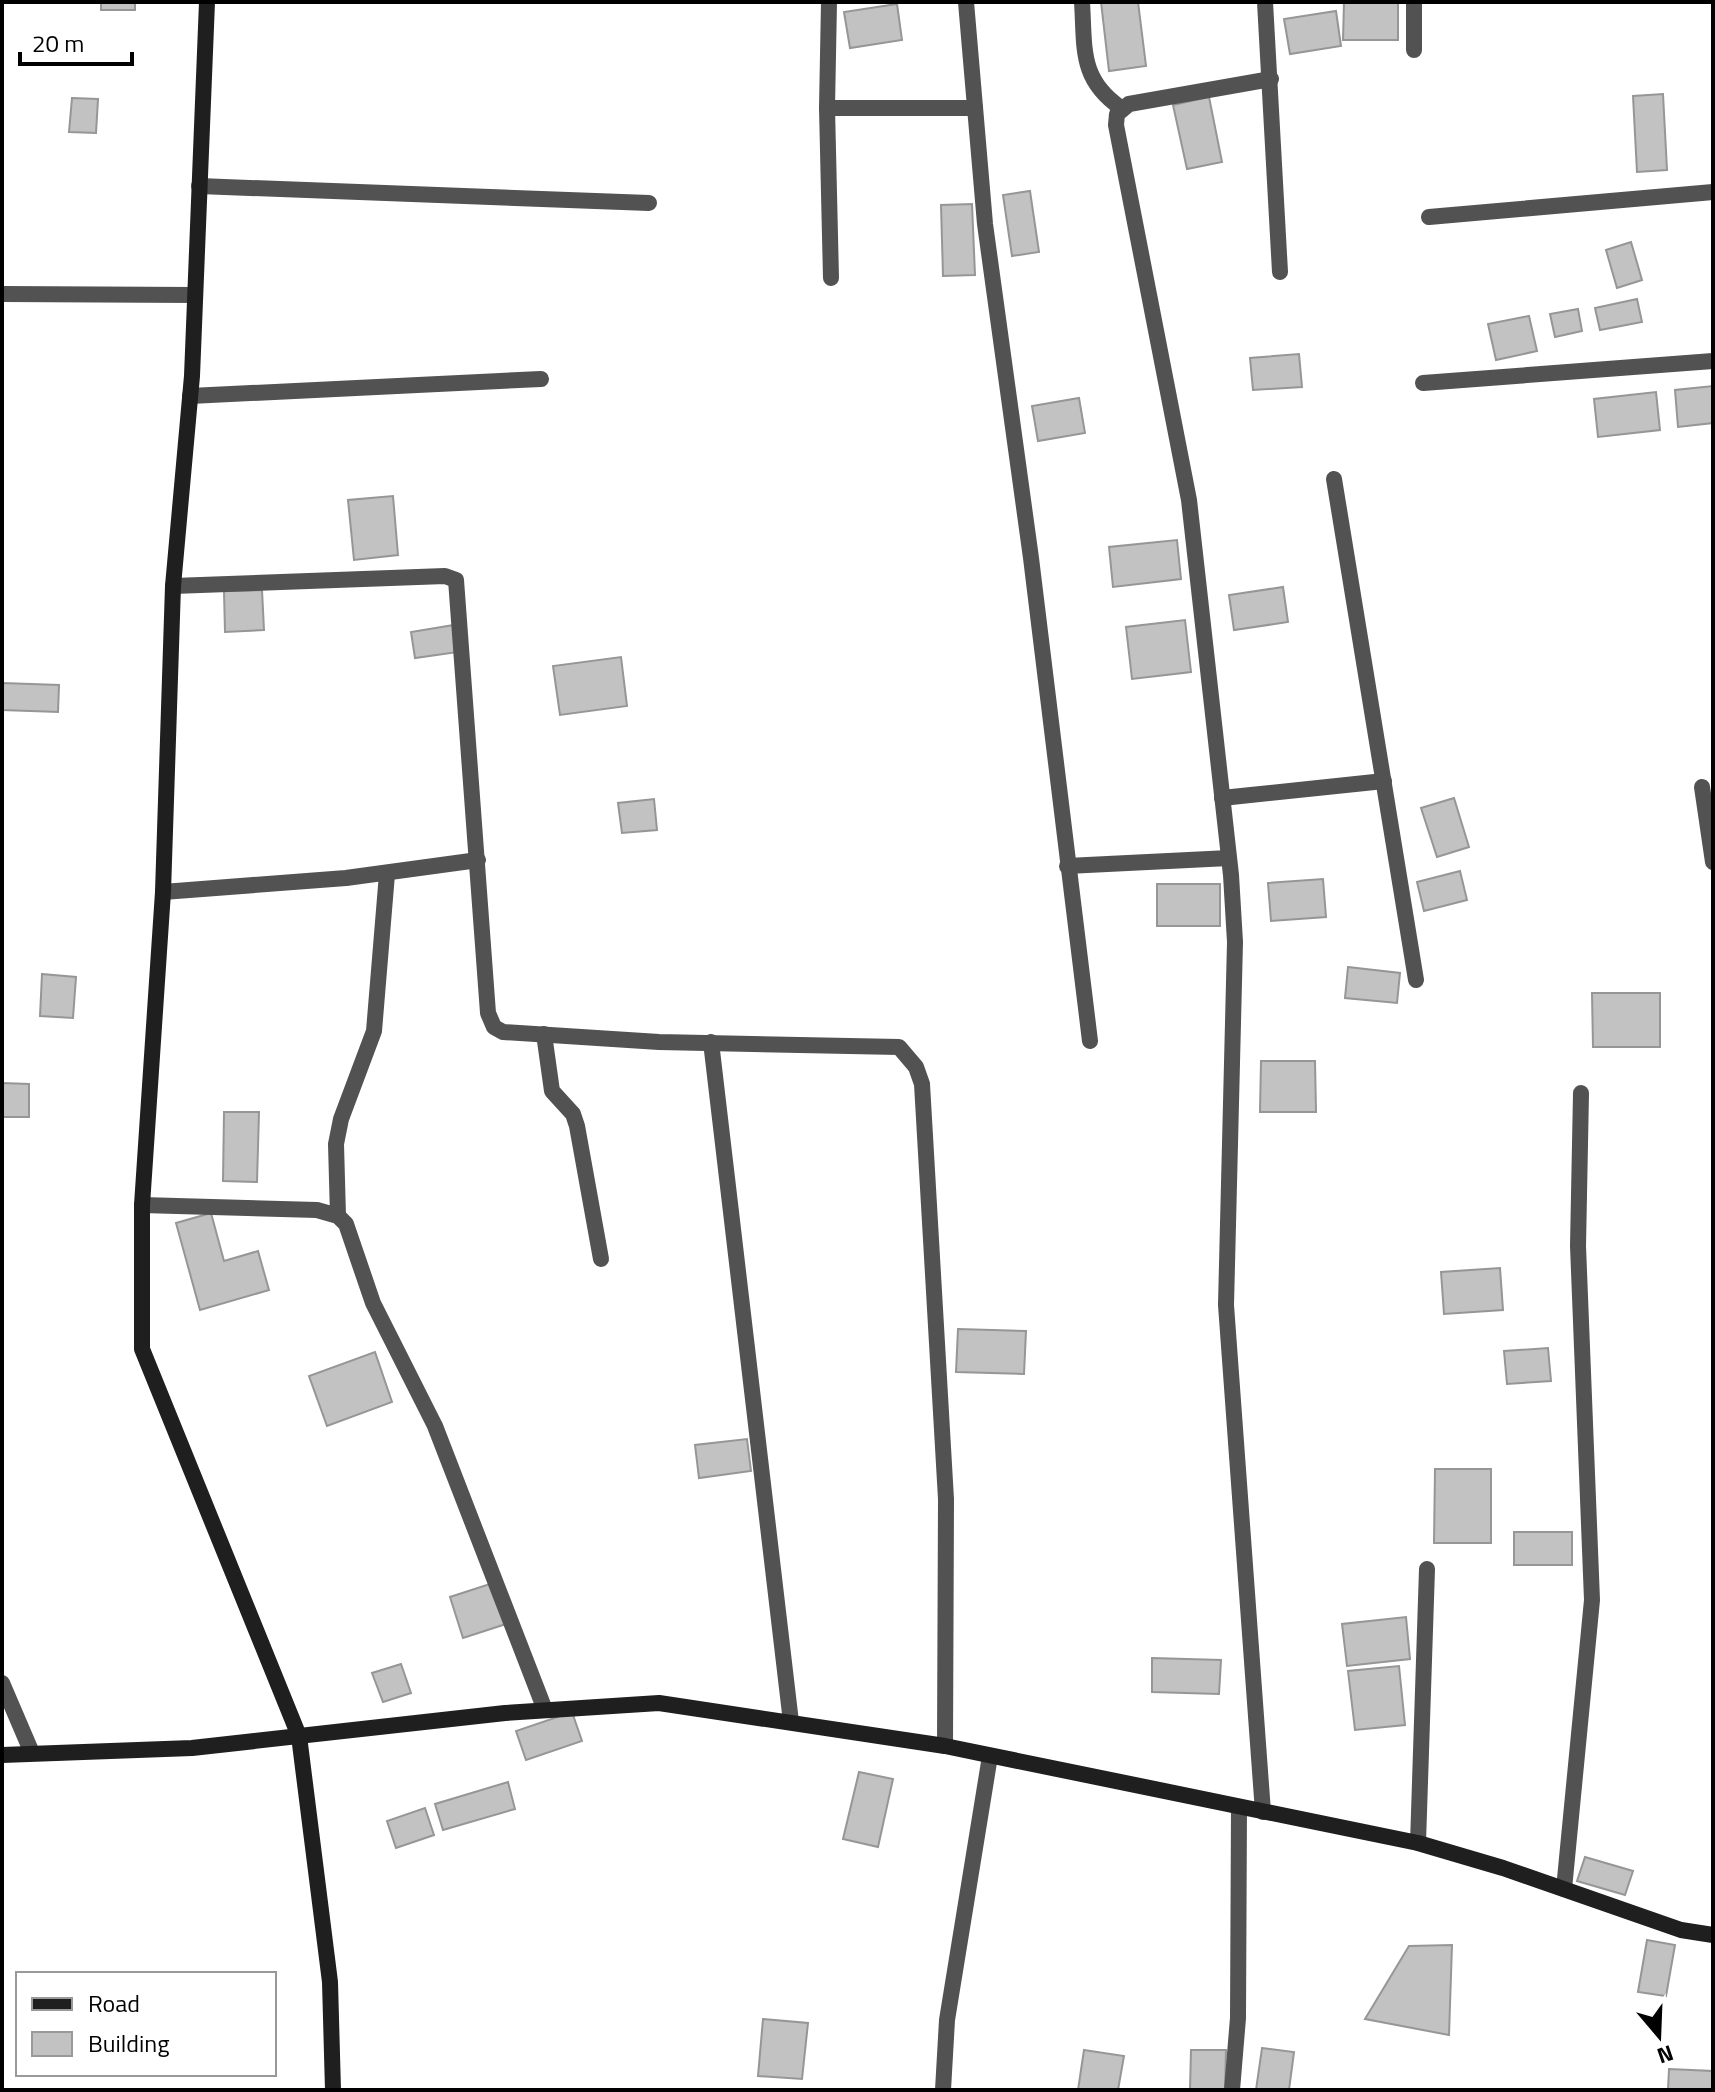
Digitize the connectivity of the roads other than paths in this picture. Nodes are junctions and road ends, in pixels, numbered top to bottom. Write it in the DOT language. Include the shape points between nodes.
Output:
graph roads {
  1 [pos="207,2"];
  2 [pos="829,2"];
  3 [pos="966,2"];
  4 [pos="1082,2"];
  5 [pos="1265,2"];
  6 [pos="1414,2"];
  7 [pos="1414,50"];
  8 [pos="1271,79"];
  9 [pos="827,108"];
  10 [pos="975,108"];
  11 [pos="1121,108"];
  12 [pos="199,186"];
  13 [pos="1713,192"];
  14 [pos="649,203"];
  15 [pos="1429,217"];
  16 [pos="1280,272"];
  17 [pos="831,278"];
  18 [pos="2,294"];
  19 [pos="195,295"];
  20 [pos="1713,361"];
  21 [pos="541,379"];
  22 [pos="1423,383"];
  23 [pos="190,396"];
  24 [pos="1334,479"];
  25 [pos="173,586"];
  26 [pos="1384,781"];
  27 [pos="1702,787"];
  28 [pos="1222,798"];
  29 [pos="1229,858"];
  30 [pos="478,860"];
  31 [pos="1713,862"];
  32 [pos="1067,866"];
  33 [pos="387,874"];
  34 [pos="163,892"];
  35 [pos="1416,980"];
  36 [pos="544,1034"];
  37 [pos="1090,1041"];
  38 [pos="711,1042"];
  39 [pos="1581,1093"];
  40 [pos="142,1205"];
  41 [pos="338,1216"];
  42 [pos="601,1259"];
  43 [pos="1427,1569"];
  44 [pos="2,1683"];
  45 [pos="545,1710"];
  46 [pos="791,1722"];
  47 [pos="299,1736"];
  48 [pos="945,1746"];
  49 [pos="32,1753"];
  50 [pos="2,1755"];
  51 [pos="990,1756"];
  52 [pos="1239,1807"];
  53 [pos="1263,1812"];
  54 [pos="1418,1843"];
  55 [pos="1564,1889"];
  56 [pos="1713,1935"];
  57 [pos="333,2090"];
  58 [pos="943,2090"];
  59 [pos="1232,2090"];
  1 -- 12 [label="street"];
  2 -- 9 [label="street"];
  3 -- 10 [label="street"];
  4 -- 11 [label="street" via="1089,75"];
  5 -- 8 [label="street"];
  6 -- 7 [label="street"];
  8 -- 11 [label="street"];
  8 -- 16 [label="street"];
  9 -- 10 [label="street"];
  9 -- 17 [label="street"];
  10 -- 32 [label="street" via="985,224"];
  11 -- 28 [label="street" via="1116,125 1189,500"];
  12 -- 14 [label="street"];
  12 -- 19 [label="street"];
  13 -- 15 [label="street"];
  18 -- 19 [label="street"];
  19 -- 23 [label="street"];
  20 -- 22 [label="street"];
  21 -- 23 [label="street"];
  23 -- 25 [label="street"];
  24 -- 26 [label="street"];
  25 -- 30 [label="street" via="445,576 456,580"];
  25 -- 34 [label="street"];
  26 -- 28 [label="street"];
  26 -- 35 [label="street"];
  27 -- 31 [label="street"];
  28 -- 29 [label="street"];
  29 -- 32 [label="street"];
  29 -- 53 [label="street" via="1235,942 1226,1305"];
  30 -- 33 [label="street"];
  30 -- 36 [label="street" via="490,1021 503,1032"];
  32 -- 37 [label="street"];
  33 -- 34 [label="street"];
  33 -- 41 [label="street" via="374,1031 336,1144"];
  34 -- 40 [label="street"];
  36 -- 38 [label="street"];
  36 -- 42 [label="street" via="552,1091 577,1126"];
  38 -- 46 [label="street"];
  38 -- 48 [label="street" via="899,1047 922,1084 946,1499"];
  39 -- 55 [label="street" via="1578,1246 1592,1600"];
  40 -- 41 [label="street" via="317,1210"];
  40 -- 47 [label="street" via="142,1349"];
  41 -- 45 [label="street" via="346,1224 373,1303 435,1426"];
  43 -- 54 [label="street"];
  44 -- 49 [label="street"];
  45 -- 46 [label="street" via="659,1703"];
  45 -- 47 [label="street"];
  46 -- 48 [label="street"];
  47 -- 49 [label="street" via="192,1748"];
  47 -- 57 [label="street" via="330,1982"];
  48 -- 51 [label="street"];
  49 -- 50 [label="street"];
  51 -- 52 [label="street"];
  51 -- 58 [label="street" via="947,2020"];
  52 -- 53 [label="street"];
  52 -- 59 [label="street" via="1238,2018"];
  53 -- 54 [label="street"];
  54 -- 55 [label="street"];
  55 -- 56 [label="street" via="1681,1930"];
}
